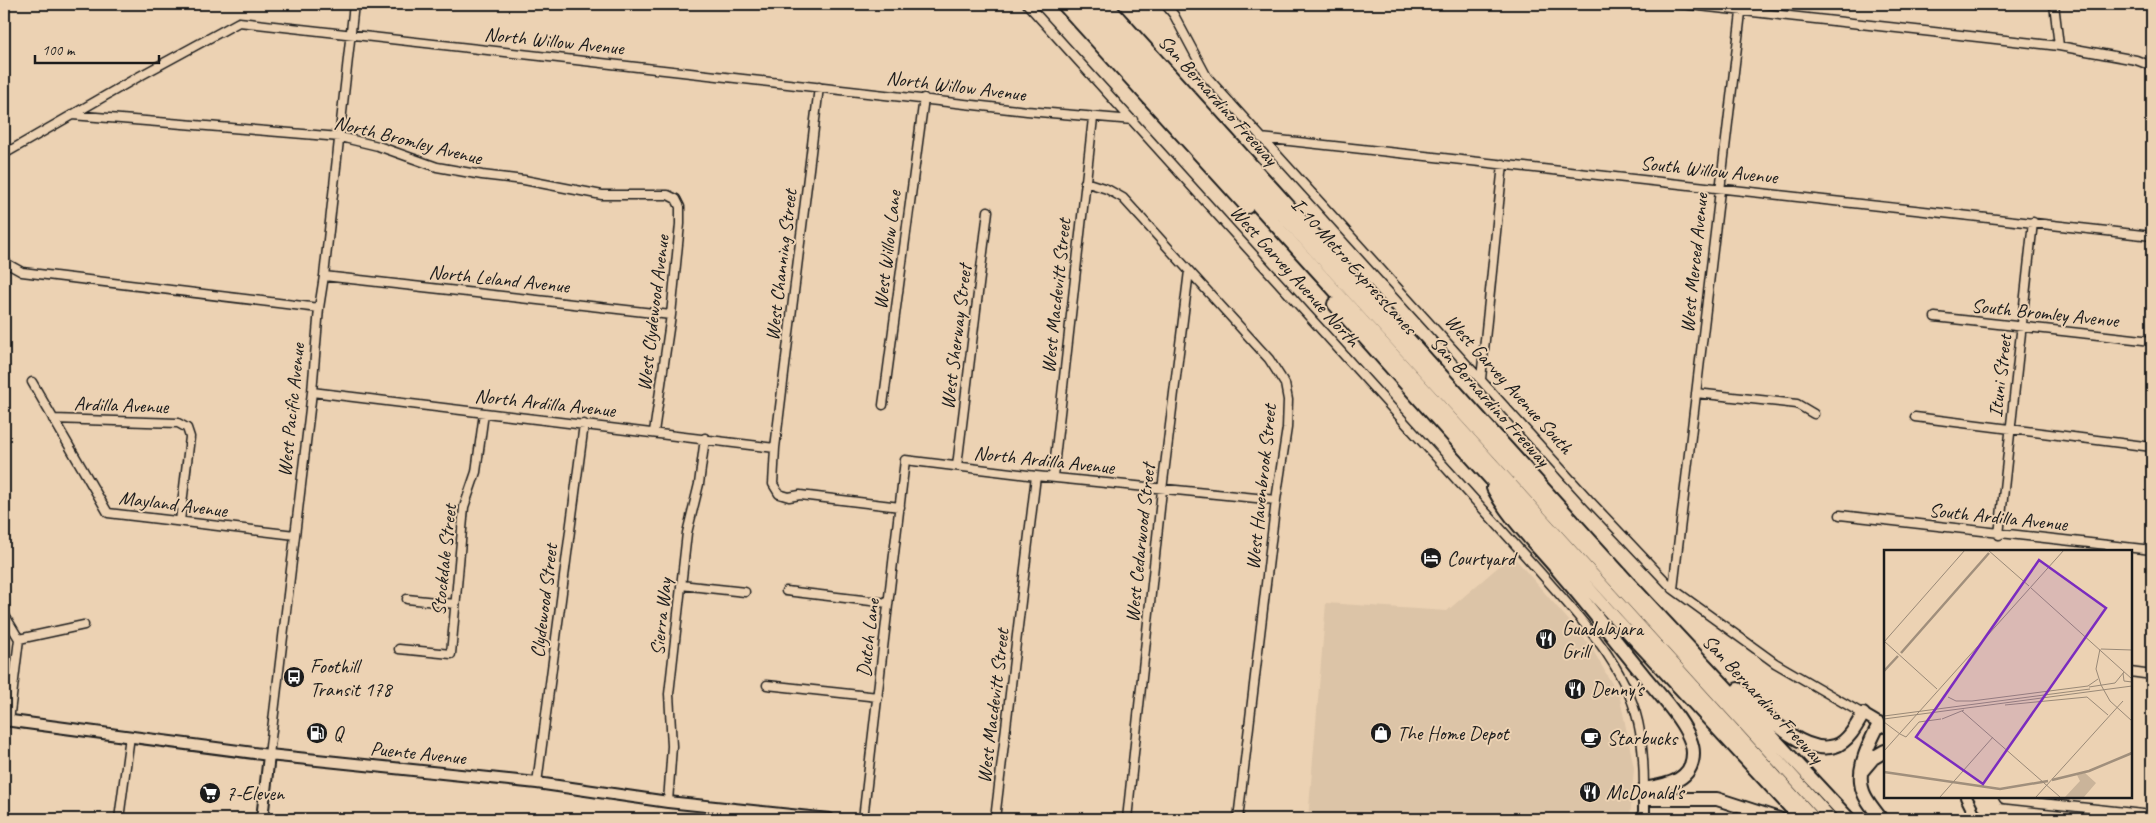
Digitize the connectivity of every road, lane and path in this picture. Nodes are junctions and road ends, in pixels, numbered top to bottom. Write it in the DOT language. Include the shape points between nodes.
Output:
graph roads {
  1 [pos="354,4"];
  2 [pos="1027,4"];
  3 [pos="1063,4"];
  4 [pos="1075,4"];
  5 [pos="1091,4"];
  6 [pos="1106,4"];
  7 [pos="1164,4"];
  8 [pos="1681,4"];
  9 [pos="2054,4"];
  10 [pos="1742,7"];
  11 [pos="351,35"];
  12 [pos="2059,46"];
  13 [pos="2152,66"];
  14 [pos="819,87"];
  15 [pos="924,98"];
  16 [pos="71,115"];
  17 [pos="1093,118"];
  18 [pos="1133,120"];
  19 [pos="340,137"];
  20 [pos="1261,138"];
  21 [pos="4,154"];
  22 [pos="1504,164"];
  23 [pos="1085,182"];
  24 [pos="1719,188"];
  25 [pos="676,199"];
  26 [pos="988,211"];
  27 [pos="2033,222"];
  28 [pos="2152,236"];
  29 [pos="4,262"];
  30 [pos="1189,271"];
  31 [pos="324,276"];
  32 [pos="318,308"];
  33 [pos="670,314"];
  34 [pos="1935,317"];
  35 [pos="2022,327"];
  36 [pos="2152,342"];
  37 [pos="1481,379"];
  38 [pos="32,382"];
  39 [pos="312,392"];
  40 [pos="1696,393"];
  41 [pos="884,405"];
  42 [pos="484,413"];
  43 [pos="1814,414"];
  44 [pos="1915,417"];
  45 [pos="54,419"];
  46 [pos="584,424"];
  47 [pos="2009,429"];
  48 [pos="654,432"];
  49 [pos="705,438"];
  50 [pos="2152,447"];
  51 [pos="775,448"];
  52 [pos="905,460"];
  53 [pos="957,466"];
  54 [pos="1485,472"];
  55 [pos="1036,476"];
  56 [pos="1053,476"];
  57 [pos="1162,490"];
  58 [pos="1276,500"];
  59 [pos="900,507"];
  60 [pos="1840,516"];
  61 [pos="180,521"];
  62 [pos="295,535"];
  63 [pos="1999,535"];
  64 [pos="2152,550"];
  65 [pos="681,585"];
  66 [pos="1673,590"];
  67 [pos="786,591"];
  68 [pos="745,592"];
  69 [pos="407,598"];
  70 [pos="888,603"];
  71 [pos="455,604"];
  72 [pos="4,614"];
  73 [pos="1663,619"];
  74 [pos="84,625"];
  75 [pos="19,639"];
  76 [pos="399,649"];
  77 [pos="2131,672"];
  78 [pos="2152,675"];
  79 [pos="766,685"];
  80 [pos="878,697"];
  81 [pos="1864,714"];
  82 [pos="6,721"];
  83 [pos="1882,725"];
  84 [pos="130,736"];
  85 [pos="1884,752"];
  86 [pos="269,755"];
  87 [pos="1861,773"];
  88 [pos="537,784"];
  89 [pos="1644,794"];
  90 [pos="1967,798"];
  91 [pos="2004,798"];
  92 [pos="668,802"];
  93 [pos="2152,815"];
  94 [pos="815,818"];
  95 [pos="119,819"];
  96 [pos="262,819"];
  97 [pos="829,819"];
  98 [pos="863,819"];
  99 [pos="995,819"];
  100 [pos="1128,819"];
  101 [pos="1238,819"];
  102 [pos="1644,819"];
  103 [pos="1779,819"];
  104 [pos="1801,819"];
  105 [pos="1814,819"];
  106 [pos="1830,819"];
  107 [pos="1849,819"];
  108 [pos="1881,819"];
  109 [pos="1978,819"];
  1 -- 11 [label="street, West Pacific Avenue"];
  2 -- 18 [label="street, West Garvey Avenue North"];
  3 -- 54 [label="highway"];
  4 -- 105 [label="highway, I-10 Metro ExpressLanes"];
  5 -- 106 [label="highway, I-10 Metro ExpressLanes"];
  6 -- 73 [label="highway, San Bernardino Freeway"];
  7 -- 20 [label="street, West Garvey Avenue South" via="1174,15 1207,77"];
  8 -- 10 [label="street"];
  9 -- 12 [label="street"];
  10 -- 12 [label="street"];
  10 -- 24 [label="street, West Merced Avenue"];
  11 -- 14 [label="street, North Willow Avenue"];
  11 -- 16 [label="street, North Willow Avenue" via="239,22"];
  11 -- 19 [label="street, West Pacific Avenue"];
  12 -- 13 [label="street" via="2136,60"];
  14 -- 15 [label="street, North Willow Avenue"];
  14 -- 51 [label="street, West Channing Street"];
  15 -- 17 [label="street, North Willow Avenue"];
  15 -- 41 [label="street, West Willow Lane"];
  16 -- 19 [label="street, North Bromley Avenue"];
  16 -- 21 [label="street, North Willow Avenue"];
  17 -- 18 [label="street, North Willow Avenue"];
  17 -- 23 [label="street, West Macdevitt Street"];
  18 -- 89 [label="street, West Garvey Avenue North" via="1593,634 1616,668 1629,695 1640,730"];
  19 -- 25 [label="street, North Bromley Avenue" via="378,146 437,167 602,195 668,195"];
  19 -- 31 [label="street, West Pacific Avenue"];
  20 -- 22 [label="street, South Willow Avenue"];
  20 -- 37 [label="street, West Garvey Avenue South"];
  22 -- 24 [label="street, South Willow Avenue"];
  22 -- 37 [label="street"];
  23 -- 30 [label="street, West Havenbrook Street" via="1123,198"];
  23 -- 56 [label="street, West Macdevitt Street"];
  24 -- 27 [label="street, South Willow Avenue"];
  24 -- 40 [label="street, West Merced Avenue"];
  25 -- 33 [label="street, West Clydewood Avenue" via="680,207 680,224"];
  26 -- 53 [label="street, West Sherway Street"];
  27 -- 28 [label="street, South Willow Avenue"];
  27 -- 35 [label="street, Ituni Street"];
  29 -- 32 [label="street" via="22,272"];
  30 -- 57 [label="street, West Cedarwood Street"];
  30 -- 58 [label="street, West Havenbrook Street" via="1269,359 1285,384 1287,428"];
  31 -- 32 [label="street, West Pacific Avenue"];
  31 -- 33 [label="street, North Leland Avenue"];
  32 -- 39 [label="street, West Pacific Avenue"];
  33 -- 48 [label="street, West Clydewood Avenue"];
  34 -- 35 [label="street, South Bromley Avenue"];
  35 -- 36 [label="street, South Bromley Avenue"];
  35 -- 47 [label="street, Ituni Street"];
  37 -- 66 [label="street, West Garvey Avenue South"];
  38 -- 45 [label="street, Mayland Avenue"];
  39 -- 42 [label="street, North Ardilla Avenue"];
  39 -- 62 [label="street, West Pacific Avenue"];
  40 -- 43 [label="street" via="1797,404"];
  40 -- 66 [label="street, West Merced Avenue"];
  42 -- 46 [label="street, North Ardilla Avenue"];
  42 -- 71 [label="street, Stockdale Street" via="476,472 464,507"];
  44 -- 47 [label="street"];
  45 -- 61 [label="street, Mayland Avenue" via="108,513"];
  45 -- 61 [label="street, Ardilla Avenue" via="178,423 187,428 190,437"];
  46 -- 48 [label="street, North Ardilla Avenue"];
  46 -- 88 [label="street, Clydewood Street"];
  47 -- 50 [label="street"];
  47 -- 63 [label="street, Ituni Street"];
  48 -- 49 [label="street, North Ardilla Avenue"];
  49 -- 51 [label="street, North Ardilla Avenue"];
  49 -- 65 [label="street, Sierra Way"];
  51 -- 59 [label="street, West Channing Street" via="774,484 779,494"];
  52 -- 53 [label="street, North Ardilla Avenue"];
  52 -- 59 [label="street, Dutch Lane"];
  53 -- 55 [label="street, North Ardilla Avenue"];
  54 -- 89 [label="highway" via="1504,509 1667,704 1690,740 1693,753 1686,774 1679,781"];
  54 -- 104 [label="highway"];
  55 -- 56 [label="street, North Ardilla Avenue"];
  55 -- 99 [label="street, West Macdevitt Street"];
  56 -- 57 [label="street, North Ardilla Avenue"];
  57 -- 58 [label="street, North Ardilla Avenue"];
  57 -- 100 [label="street, West Cedarwood Street"];
  58 -- 101 [label="street, West Havenbrook Street"];
  59 -- 70 [label="street, Dutch Lane"];
  60 -- 63 [label="street, South Ardilla Avenue"];
  61 -- 62 [label="street, Mayland Avenue"];
  62 -- 86 [label="street, West Pacific Avenue"];
  63 -- 64 [label="street, South Ardilla Avenue"];
  65 -- 68 [label="street"];
  65 -- 92 [label="street, Sierra Way" via="668,694 672,746"];
  66 -- 81 [label="street, West Garvey Avenue South" via="1776,663"];
  67 -- 70 [label="street"];
  69 -- 71 [label="street"];
  70 -- 80 [label="street, Dutch Lane"];
  71 -- 76 [label="street, Stockdale Street" via="451,654"];
  72 -- 75 [label="street"];
  73 -- 81 [label="highway" via="1765,714 1802,742 1813,746 1835,746 1851,733"];
  73 -- 107 [label="highway, San Bernardino Freeway"];
  74 -- 75 [label="street"];
  75 -- 82 [label="street"];
  77 -- 78 [label="street"];
  79 -- 80 [label="street"];
  80 -- 98 [label="street, Dutch Lane"];
  81 -- 83 [label="main road, West Garvey Avenue South"];
  82 -- 84 [label="main road, Puente Avenue"];
  83 -- 87 [label="highway" via="1867,748"];
  84 -- 86 [label="main road, Puente Avenue"];
  84 -- 95 [label="street"];
  85 -- 87 [label="highway" via="1873,758"];
  86 -- 88 [label="main road, Puente Avenue"];
  86 -- 96 [label="main road, West Pacific Avenue"];
  87 -- 108 [label="highway" via="1864,795"];
  88 -- 92 [label="main road, Puente Avenue"];
  89 -- 102 [label="main road"];
  89 -- 103 [label="highway" via="1717,799"];
  90 -- 109 [label="main road"];
  91 -- 93 [label="street"];
  92 -- 94 [label="main road, Puente Avenue"];
  94 -- 97 [label="main road, Puente Avenue"];
}
